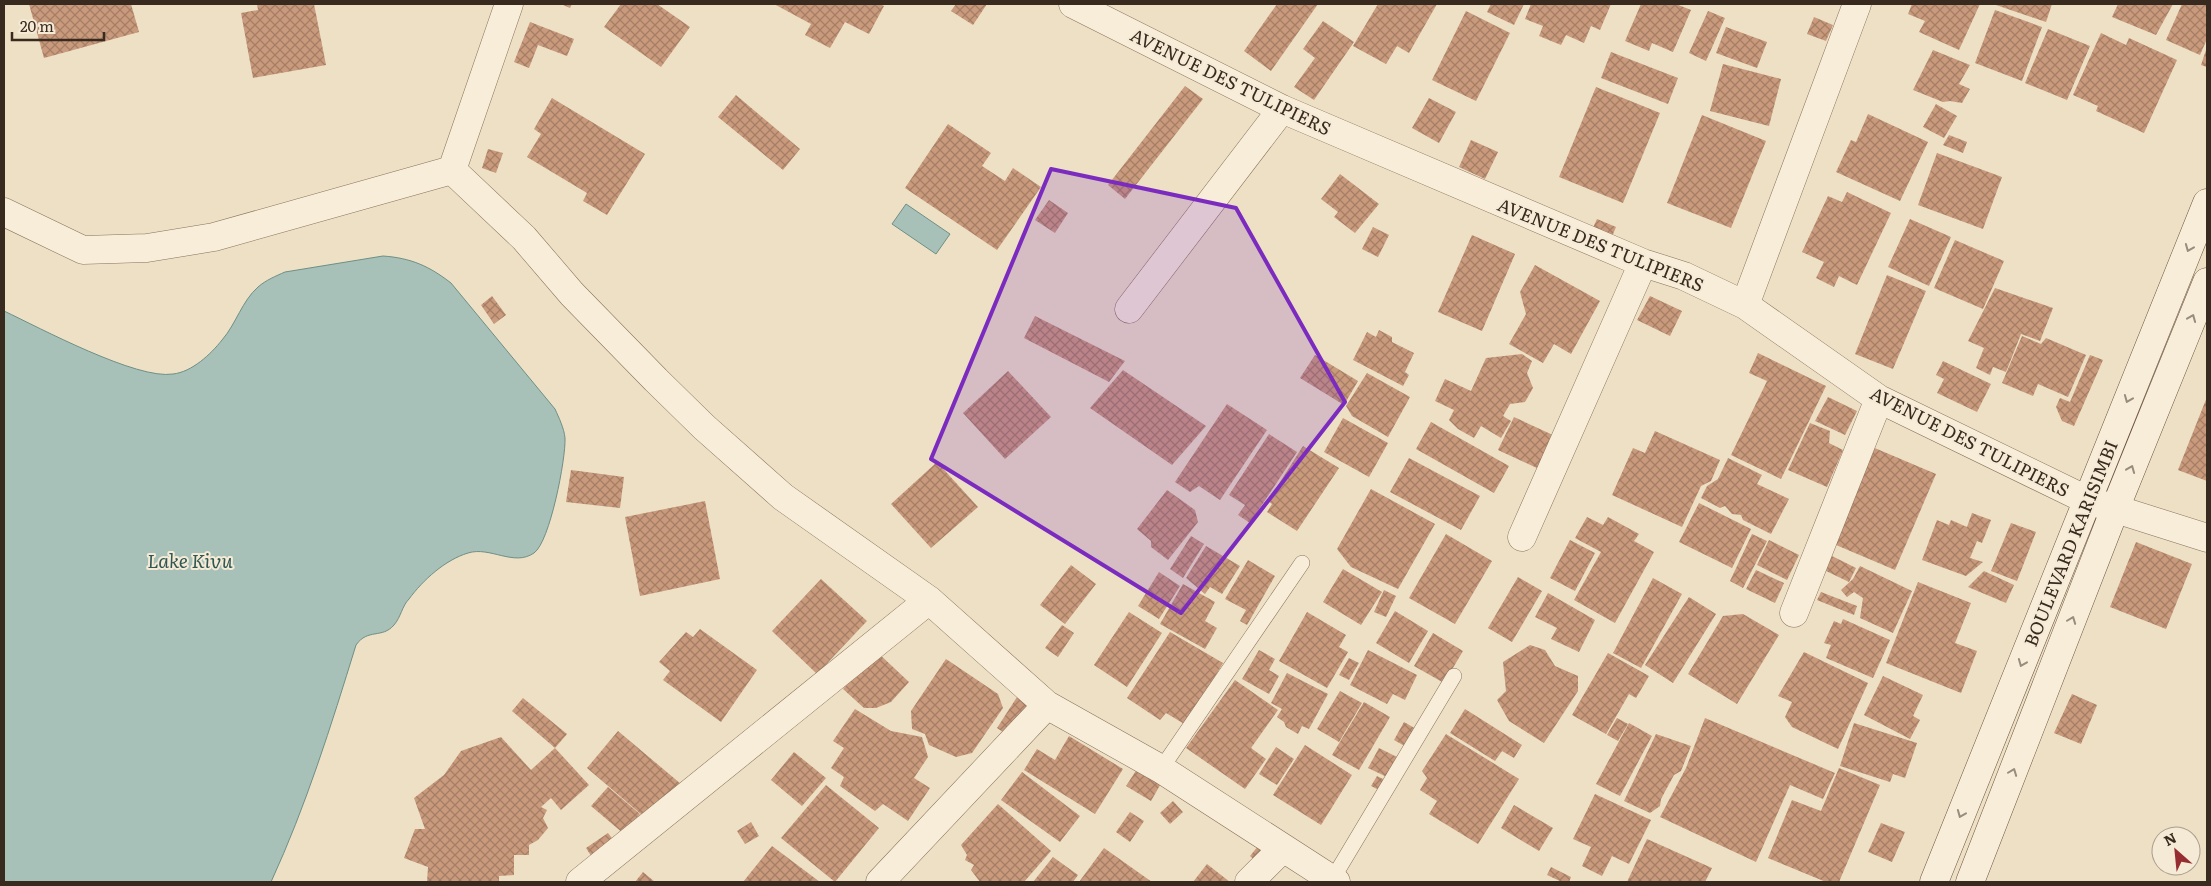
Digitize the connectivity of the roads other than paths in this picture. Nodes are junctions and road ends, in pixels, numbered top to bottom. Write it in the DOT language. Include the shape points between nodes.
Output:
graph roads {
  1 [pos="509,4"];
  2 [pos="1073,4"];
  3 [pos="1857,4"];
  4 [pos="1282,109"];
  5 [pos="452,170"];
  6 [pos="2207,203"];
  7 [pos="4,212"];
  8 [pos="1643,263"];
  9 [pos="2207,282"];
  10 [pos="1745,305"];
  11 [pos="1128,308"];
  12 [pos="1879,399"];
  13 [pos="2088,500"];
  14 [pos="2115,509"];
  15 [pos="1522,537"];
  16 [pos="2207,538"];
  17 [pos="1302,563"];
  18 [pos="929,600"];
  19 [pos="1794,613"];
  20 [pos="1454,676"];
  21 [pos="1047,705"];
  22 [pos="1161,769"];
  23 [pos="1283,848"];
  24 [pos="1334,881"];
  25 [pos="580,882"];
  26 [pos="880,882"];
  27 [pos="1249,882"];
  28 [pos="1934,882"];
  29 [pos="1970,882"];
  1 -- 5 [label="street"];
  2 -- 4 [label="street, AVENUE DES TULIPIERS"];
  3 -- 10 [label="street"];
  4 -- 8 [label="street, AVENUE DES TULIPIERS"];
  4 -- 11 [label="street"];
  5 -- 7 [label="street" via="214,236 147,248 83,250"];
  5 -- 18 [label="street" via="524,238 572,294 704,427 783,497"];
  6 -- 13 [label="street, BOULEVARD KARISIMBI, one-way"];
  8 -- 10 [label="street, AVENUE DES TULIPIERS" via="1684,276"];
  8 -- 15 [label="street"];
  14 -- 9 [label="street, one-way"];
  10 -- 12 [label="street, AVENUE DES TULIPIERS"];
  12 -- 13 [label="street, AVENUE DES TULIPIERS"];
  12 -- 19 [label="street"];
  13 -- 14 [label="street, AVENUE DES TULIPIERS"];
  13 -- 28 [label="street, BOULEVARD KARISIMBI, one-way"];
  14 -- 16 [label="street, AVENUE DES TULIPIERS"];
  29 -- 14 [label="street, one-way"];
  17 -- 22 [label="lane"];
  18 -- 21 [label="street"];
  18 -- 25 [label="street"];
  20 -- 24 [label="lane"];
  21 -- 22 [label="street"];
  21 -- 26 [label="street"];
  22 -- 23 [label="street"];
  23 -- 24 [label="street"];
  23 -- 27 [label="street"];
}
